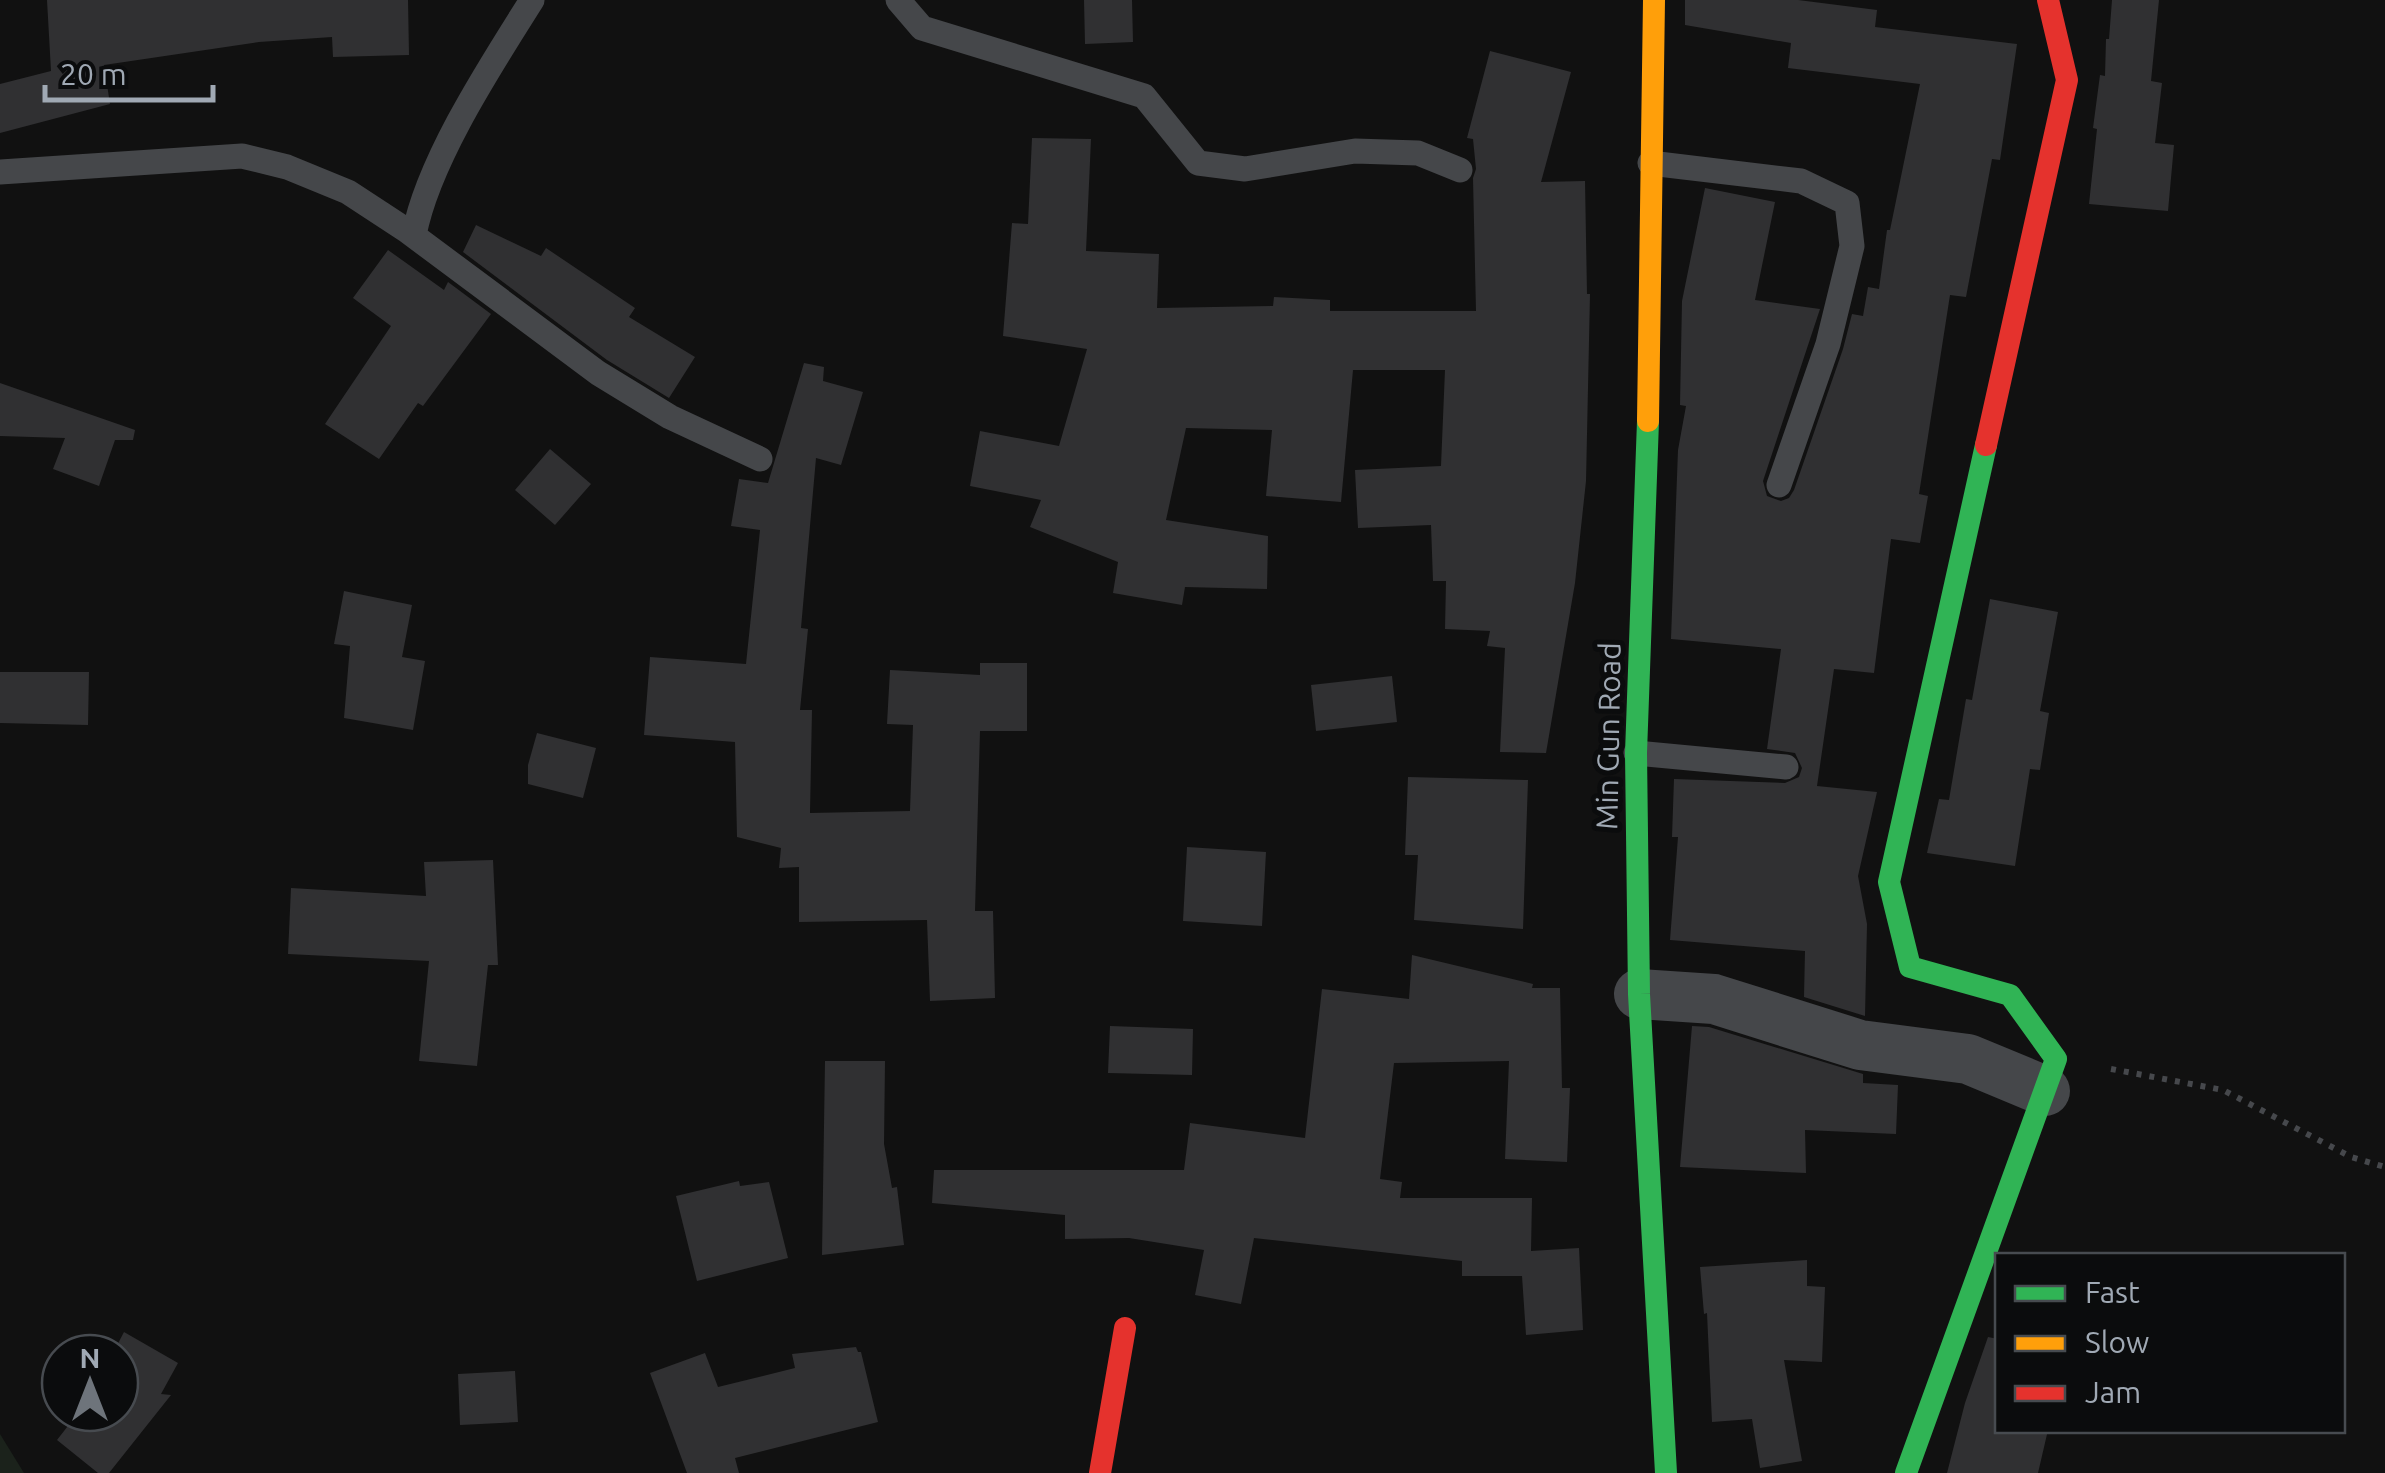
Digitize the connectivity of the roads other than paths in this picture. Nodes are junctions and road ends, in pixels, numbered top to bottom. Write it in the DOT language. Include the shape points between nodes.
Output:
graph roads {
  1 [pos="532,0"];
  2 [pos="898,0"];
  3 [pos="1654,0"];
  4 [pos="2048,0"];
  5 [pos="1650,162"];
  6 [pos="1460,170"];
  7 [pos="0,172"];
  8 [pos="414,235"];
  9 [pos="760,458"];
  10 [pos="1779,484"];
  11 [pos="1636,754"];
  12 [pos="1786,768"];
  13 [pos="1639,994"];
  14 [pos="2050,1075"];
  15 [pos="1125,1328"];
  16 [pos="1100,1473"];
  17 [pos="1666,1473"];
  18 [pos="1906,1473"];
  1 -- 8 [label="lane" via="420,202"];
  2 -- 6 [label="lane" via="922,28 1144,96 1198,162 1245,169 1354,150 1418,153"];
  3 -- 5 [label="street, Min Gun Road"];
  4 -- 14 [label="street" via="2066,80 1890,882 1910,966 2010,996"];
  5 -- 10 [label="lane" via="1801,181 1847,202 1852,246 1828,344"];
  5 -- 11 [label="street, Min Gun Road" via="1651,338"];
  7 -- 8 [label="lane" via="242,156 348,192"];
  8 -- 9 [label="lane" via="598,373 670,417"];
  11 -- 12 [label="lane"];
  11 -- 13 [label="street, Min Gun Road"];
  13 -- 14 [label="street" via="1714,999 1860,1045"];
  13 -- 17 [label="street, Min Gun Road"];
  14 -- 18 [label="street"];
  15 -- 16 [label="street"];
}
